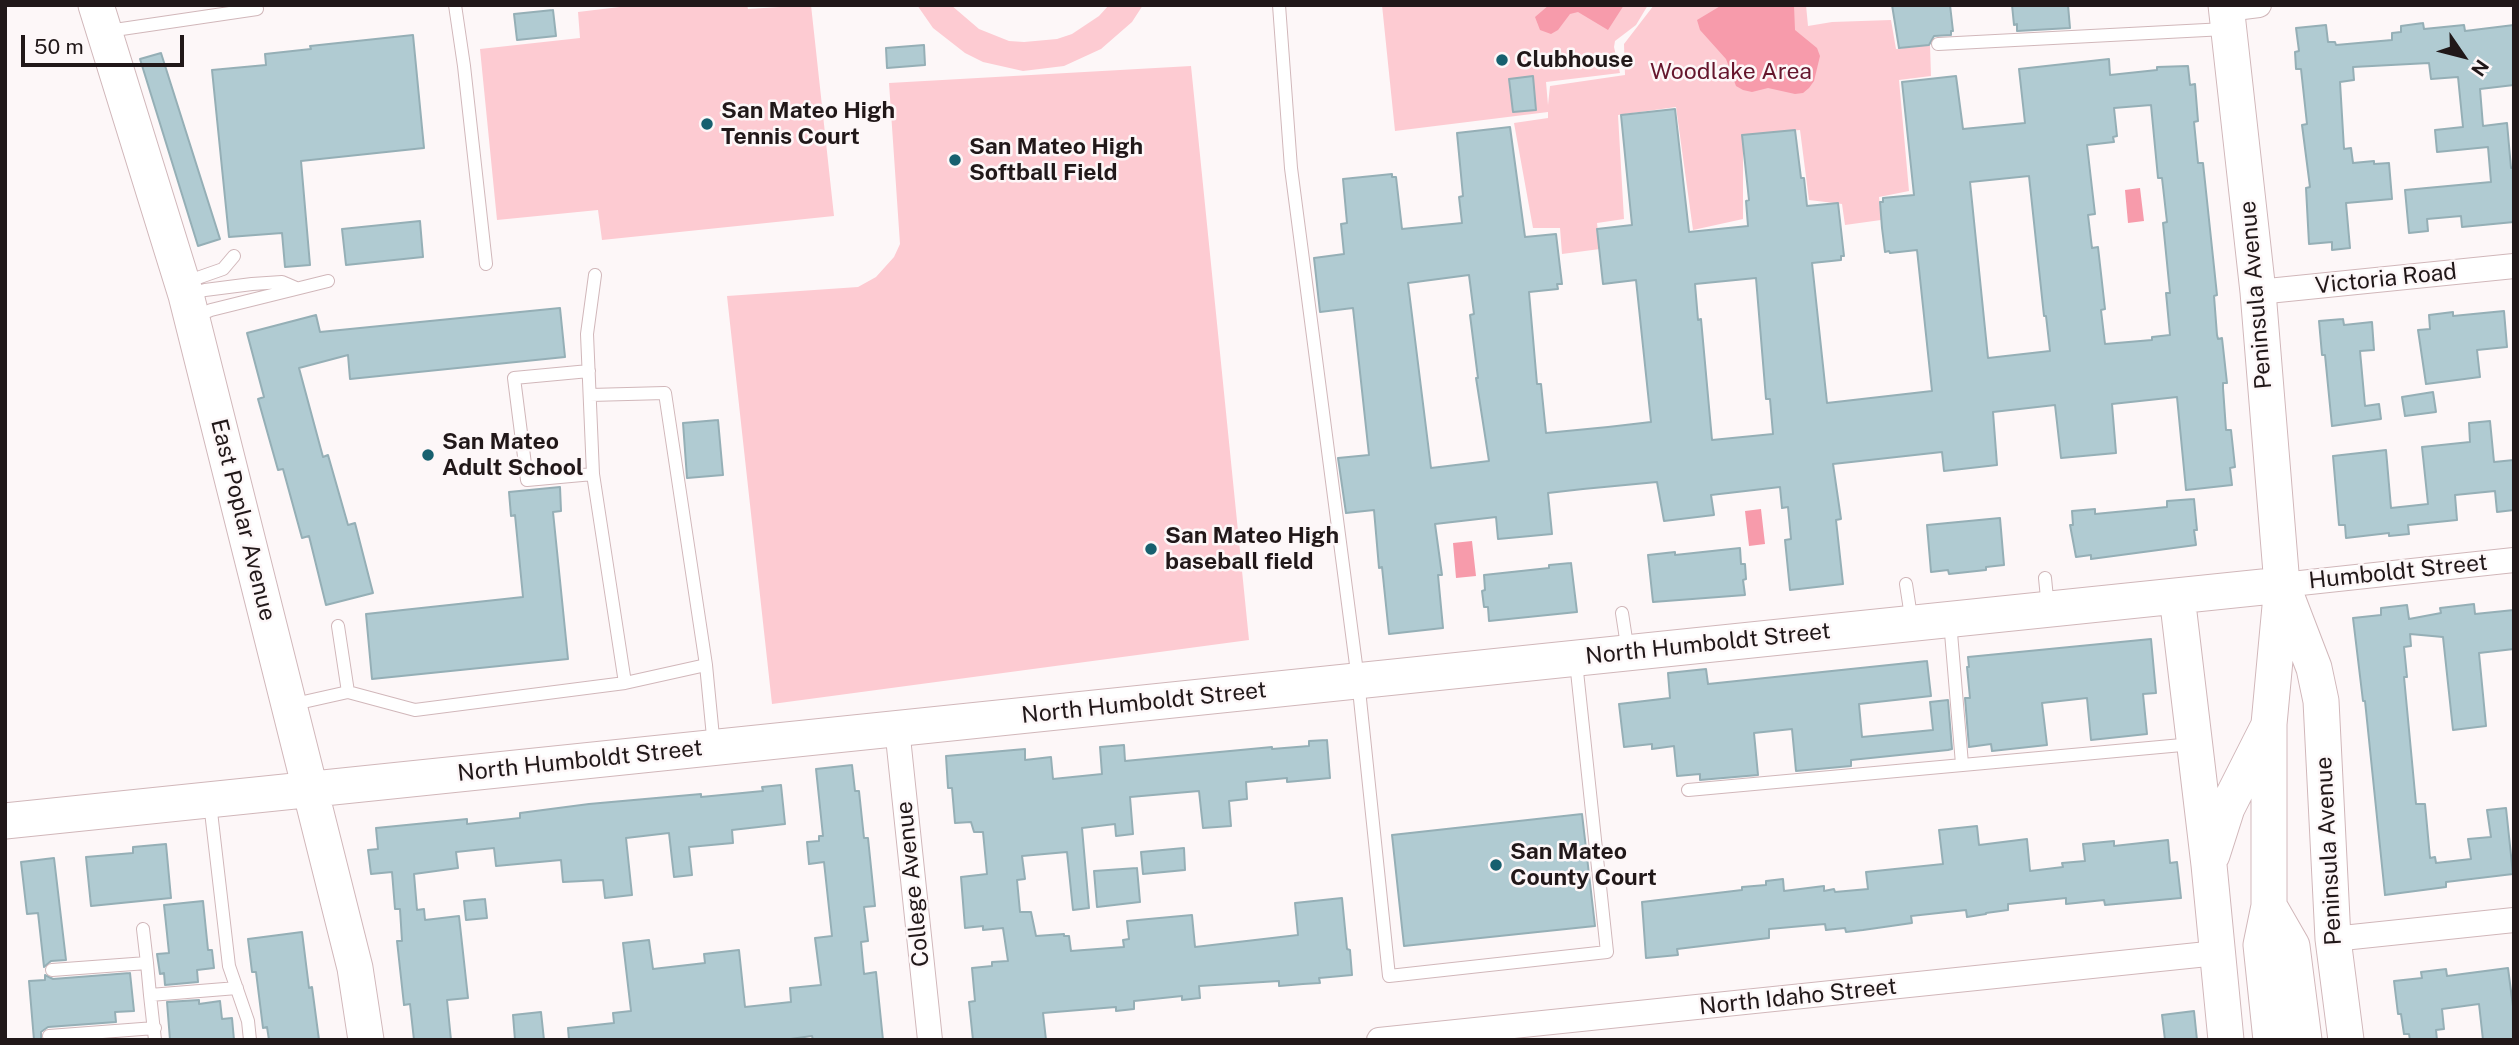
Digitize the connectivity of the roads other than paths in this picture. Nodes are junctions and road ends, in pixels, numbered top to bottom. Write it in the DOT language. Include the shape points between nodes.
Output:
graph roads {
  1 [pos="455,5"];
  2 [pos="1279,5"];
  3 [pos="257,9"];
  4 [pos="2235,12"];
  5 [pos="100,19"];
  6 [pos="1938,44"];
  7 [pos="234,256"];
  8 [pos="486,264"];
  9 [pos="2514,266"];
  10 [pos="216,272"];
  11 [pos="595,275"];
  12 [pos="328,281"];
  13 [pos="246,285"];
  14 [pos="296,288"];
  15 [pos="2258,292"];
  16 [pos="187,298"];
  17 [pos="589,371"];
  18 [pos="590,395"];
  19 [pos="593,474"];
  20 [pos="2514,560"];
  21 [pos="1906,584"];
  22 [pos="2282,584"];
  23 [pos="2177,596"];
  24 [pos="1622,613"];
  25 [pos="1950,619"];
  26 [pos="1912,623"];
  27 [pos="338,626"];
  28 [pos="1628,652"];
  29 [pos="1576,658"];
  30 [pos="706,665"];
  31 [pos="1358,680"];
  32 [pos="625,683"];
  33 [pos="348,692"];
  34 [pos="289,706"];
  35 [pos="2269,724"];
  36 [pos="897,729"];
  37 [pos="2194,744"];
  38 [pos="714,747"];
  39 [pos="1962,764"];
  40 [pos="310,789"];
  41 [pos="1688,790"];
  42 [pos="210,799"];
  43 [pos="5,821"];
  44 [pos="2209,865"];
  45 [pos="2514,920"];
  46 [pos="143,929"];
  47 [pos="2333,939"];
  48 [pos="2217,953"];
  49 [pos="147,963"];
  50 [pos="52,970"];
  51 [pos="237,988"];
  52 [pos="150,995"];
  53 [pos="1510,1033"];
  54 [pos="155,1034"];
  55 [pos="49,1036"];
  56 [pos="2287,1038"];
  57 [pos="250,1040"];
  58 [pos="366,1040"];
  59 [pos="930,1040"];
  60 [pos="1379,1040"];
  61 [pos="2226,1040"];
  62 [pos="2346,1040"];
  1 -- 8 [label="lane"];
  2 -- 31 [label="lane" via="1291,168"];
  3 -- 5 [label="lane"];
  4 -- 6 [label="lane"];
  4 -- 15 [label="street, Peninsula Avenue"];
  5 -- 16 [label="street, East Poplar Avenue"];
  7 -- 10 [label="lane"];
  9 -- 15 [label="street, Victoria Road"];
  10 -- 13 [label="lane"];
  10 -- 16 [label="lane"];
  11 -- 17 [label="lane" via="587,334"];
  12 -- 14 [label="lane"];
  13 -- 14 [label="lane" via="282,282"];
  13 -- 16 [label="lane" via="205,290"];
  14 -- 16 [label="lane" via="211,310"];
  15 -- 22 [label="street, Peninsula Avenue"];
  16 -- 34 [label="street, East Poplar Avenue"];
  17 -- 18 [label="lane"];
  17 -- 19 [label="lane" via="514,378 527,480"];
  18 -- 19 [label="lane"];
  18 -- 30 [label="lane" via="665,393"];
  19 -- 32 [label="lane"];
  20 -- 22 [label="street, Humboldt Street"];
  21 -- 26 [label="lane"];
  22 -- 23 [label="street, North Humboldt Street"];
  22 -- 35 [label="street, Peninsula Avenue"];
  22 -- 47 [label="street, Peninsula Avenue" via="2314,668 2321,701"];
  23 -- 25 [label="street, North Humboldt Street" via="2046,594"];
  23 -- 37 [label="street"];
  24 -- 28 [label="lane"];
  25 -- 26 [label="street, North Humboldt Street"];
  25 -- 39 [label="lane"];
  26 -- 28 [label="street, North Humboldt Street"];
  27 -- 33 [label="lane"];
  28 -- 29 [label="street, North Humboldt Street"];
  29 -- 31 [label="street, North Humboldt Street"];
  29 -- 31 [label="lane" via="1608,952 1389,976"];
  30 -- 32 [label="lane"];
  30 -- 38 [label="lane"];
  31 -- 36 [label="street, North Humboldt Street"];
  32 -- 33 [label="lane" via="415,710"];
  33 -- 34 [label="lane"];
  34 -- 40 [label="street, East Poplar Avenue"];
  35 -- 44 [label="street" via="2227,808"];
  35 -- 56 [label="street, Peninsula Avenue" via="2269,906 2261,945"];
  36 -- 38 [label="street, North Humboldt Street"];
  36 -- 59 [label="street, College Avenue"];
  37 -- 39 [label="lane"];
  37 -- 44 [label="street"];
  38 -- 40 [label="street, North Humboldt Street"];
  39 -- 41 [label="lane"];
  40 -- 42 [label="street, North Humboldt Street"];
  40 -- 58 [label="street, East Poplar Avenue" via="355,968"];
  42 -- 43 [label="street, North Humboldt Street"];
  42 -- 51 [label="lane" via="229,966"];
  44 -- 48 [label="street"];
  45 -- 47 [label="street"];
  46 -- 49 [label="lane"];
  47 -- 62 [label="street, Peninsula Avenue"];
  48 -- 53 [label="street, North Idaho Street"];
  48 -- 61 [label="street"];
  49 -- 50 [label="lane"];
  49 -- 52 [label="lane"];
  51 -- 52 [label="lane"];
  51 -- 57 [label="lane"];
  52 -- 54 [label="lane"];
  53 -- 60 [label="street, North Idaho Street"];
  54 -- 55 [label="lane"];
}
